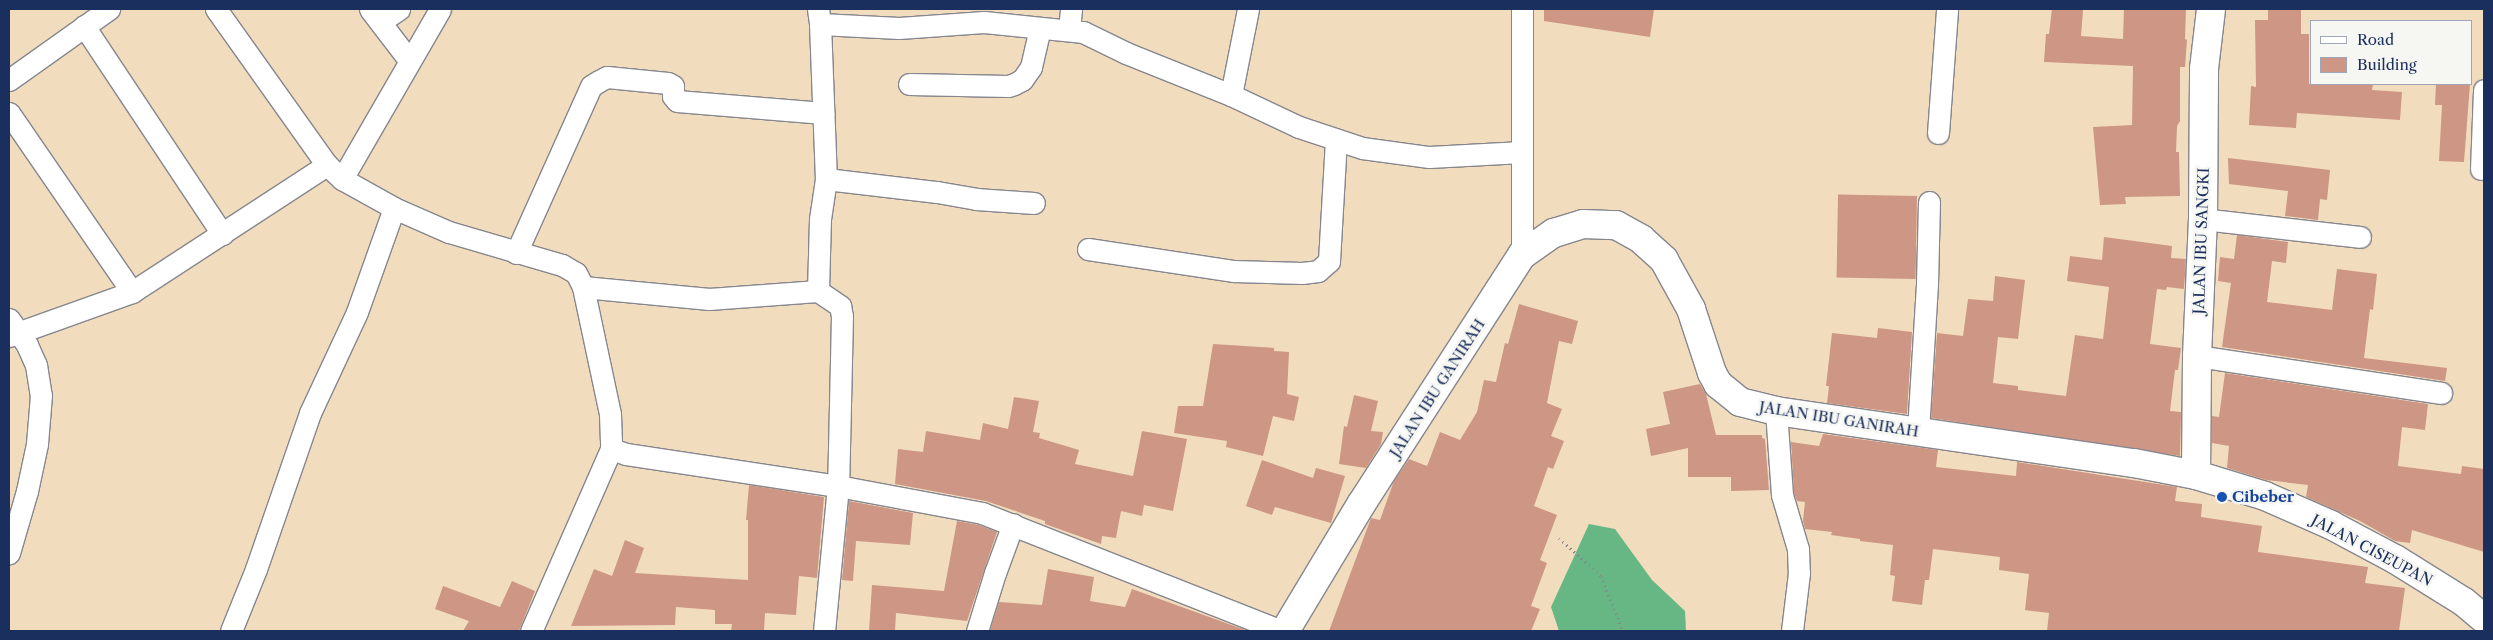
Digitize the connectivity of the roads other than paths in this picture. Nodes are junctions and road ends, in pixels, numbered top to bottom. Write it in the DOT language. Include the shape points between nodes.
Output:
graph roads {
  1 [pos="109,9"];
  2 [pos="216,9"];
  3 [pos="399,9"];
  4 [pos="440,9"];
  5 [pos="1248,9"];
  6 [pos="1522,9"];
  7 [pos="1947,9"];
  8 [pos="2211,9"];
  9 [pos="375,15"];
  10 [pos="819,16"];
  11 [pos="1070,19"];
  12 [pos="84,26"];
  13 [pos="1040,29"];
  14 [pos="409,60"];
  15 [pos="9,80"];
  16 [pos="909,84"];
  17 [pos="2484,90"];
  18 [pos="1230,95"];
  19 [pos="9,113"];
  20 [pos="824,113"];
  21 [pos="1938,133"];
  22 [pos="1336,140"];
  23 [pos="1522,152"];
  24 [pos="2480,169"];
  25 [pos="335,172"];
  26 [pos="826,179"];
  27 [pos="1929,202"];
  28 [pos="1034,203"];
  29 [pos="394,208"];
  30 [pos="2203,219"];
  31 [pos="222,234"];
  32 [pos="2360,237"];
  33 [pos="1088,249"];
  34 [pos="516,253"];
  35 [pos="1522,255"];
  36 [pos="583,287"];
  37 [pos="818,290"];
  38 [pos="132,292"];
  39 [pos="12,329"];
  40 [pos="2197,356"];
  41 [pos="2441,393"];
  42 [pos="1776,411"];
  43 [pos="1918,431"];
  44 [pos="611,449"];
  45 [pos="2196,474"];
  46 [pos="838,486"];
  47 [pos="1013,524"];
  48 [pos="9,553"];
  49 [pos="2484,619"];
  50 [pos="232,631"];
  51 [pos="531,631"];
  52 [pos="824,631"];
  53 [pos="977,631"];
  54 [pos="1284,631"];
  55 [pos="1792,631"];
  1 -- 12 [label="street"];
  2 -- 25 [label="street"];
  3 -- 9 [label="street"];
  4 -- 14 [label="street"];
  5 -- 18 [label="street"];
  6 -- 23 [label="street"];
  7 -- 21 [label="street"];
  8 -- 30 [label="main road, JALAN IBU SANGKI" via="2204,69"];
  9 -- 14 [label="street"];
  10 -- 13 [label="street" via="898,28 984,22"];
  10 -- 20 [label="street"];
  11 -- 13 [label="street"];
  11 -- 18 [label="street" via="1083,32 1126,53"];
  12 -- 15 [label="street"];
  12 -- 31 [label="street"];
  13 -- 16 [label="street" via="1031,66 1022,80 1014,84"];
  14 -- 25 [label="street"];
  17 -- 24 [label="street"];
  18 -- 22 [label="street" via="1299,128"];
  19 -- 38 [label="street"];
  20 -- 26 [label="street"];
  20 -- 34 [label="street" via="677,101 673,96 673,86 668,83 606,77 591,86"];
  22 -- 23 [label="street" via="1362,148 1429,157"];
  22 -- 33 [label="street" via="1329,261 1318,271 1234,271"];
  23 -- 35 [label="street"];
  25 -- 29 [label="street"];
  25 -- 31 [label="street"];
  26 -- 28 [label="street" via="976,199"];
  26 -- 37 [label="street" via="820,219"];
  27 -- 43 [label="street"];
  29 -- 34 [label="street" via="449,232"];
  29 -- 50 [label="street" via="357,312 310,413"];
  30 -- 32 [label="street"];
  30 -- 40 [label="main road, JALAN IBU SANGKI"];
  31 -- 38 [label="street"];
  34 -- 36 [label="street" via="576,273"];
  35 -- 42 [label="main road, JALAN IBU GANIRAH" via="1554,233 1583,224 1616,225 1641,240 1664,260 1680,286 1718,384 1740,402"];
  35 -- 54 [label="main road, JALAN IBU GANIRAH" via="1362,503"];
  36 -- 37 [label="street" via="709,299"];
  36 -- 44 [label="street" via="610,414"];
  37 -- 46 [label="street" via="840,306 842,316"];
  38 -- 39 [label="street"];
  39 -- 48 [label="street" via="36,365 41,395 37,444 28,491"];
  40 -- 41 [label="street"];
  40 -- 45 [label="main road, JALAN IBU SANGKI"];
  42 -- 43 [label="main road, JALAN IBU GANIRAH"];
  42 -- 55 [label="street" via="1782,495 1798,549 1799,573"];
  43 -- 45 [label="main road, JALAN IBU GANIRAH"];
  44 -- 46 [label="street"];
  44 -- 51 [label="street"];
  45 -- 49 [label="main road, JALAN CISEUPAN" via="2264,496 2331,525 2395,558 2464,602"];
  46 -- 47 [label="street" via="982,513"];
  46 -- 52 [label="street"];
  47 -- 53 [label="street" via="994,572"];
  47 -- 54 [label="street"];
}
